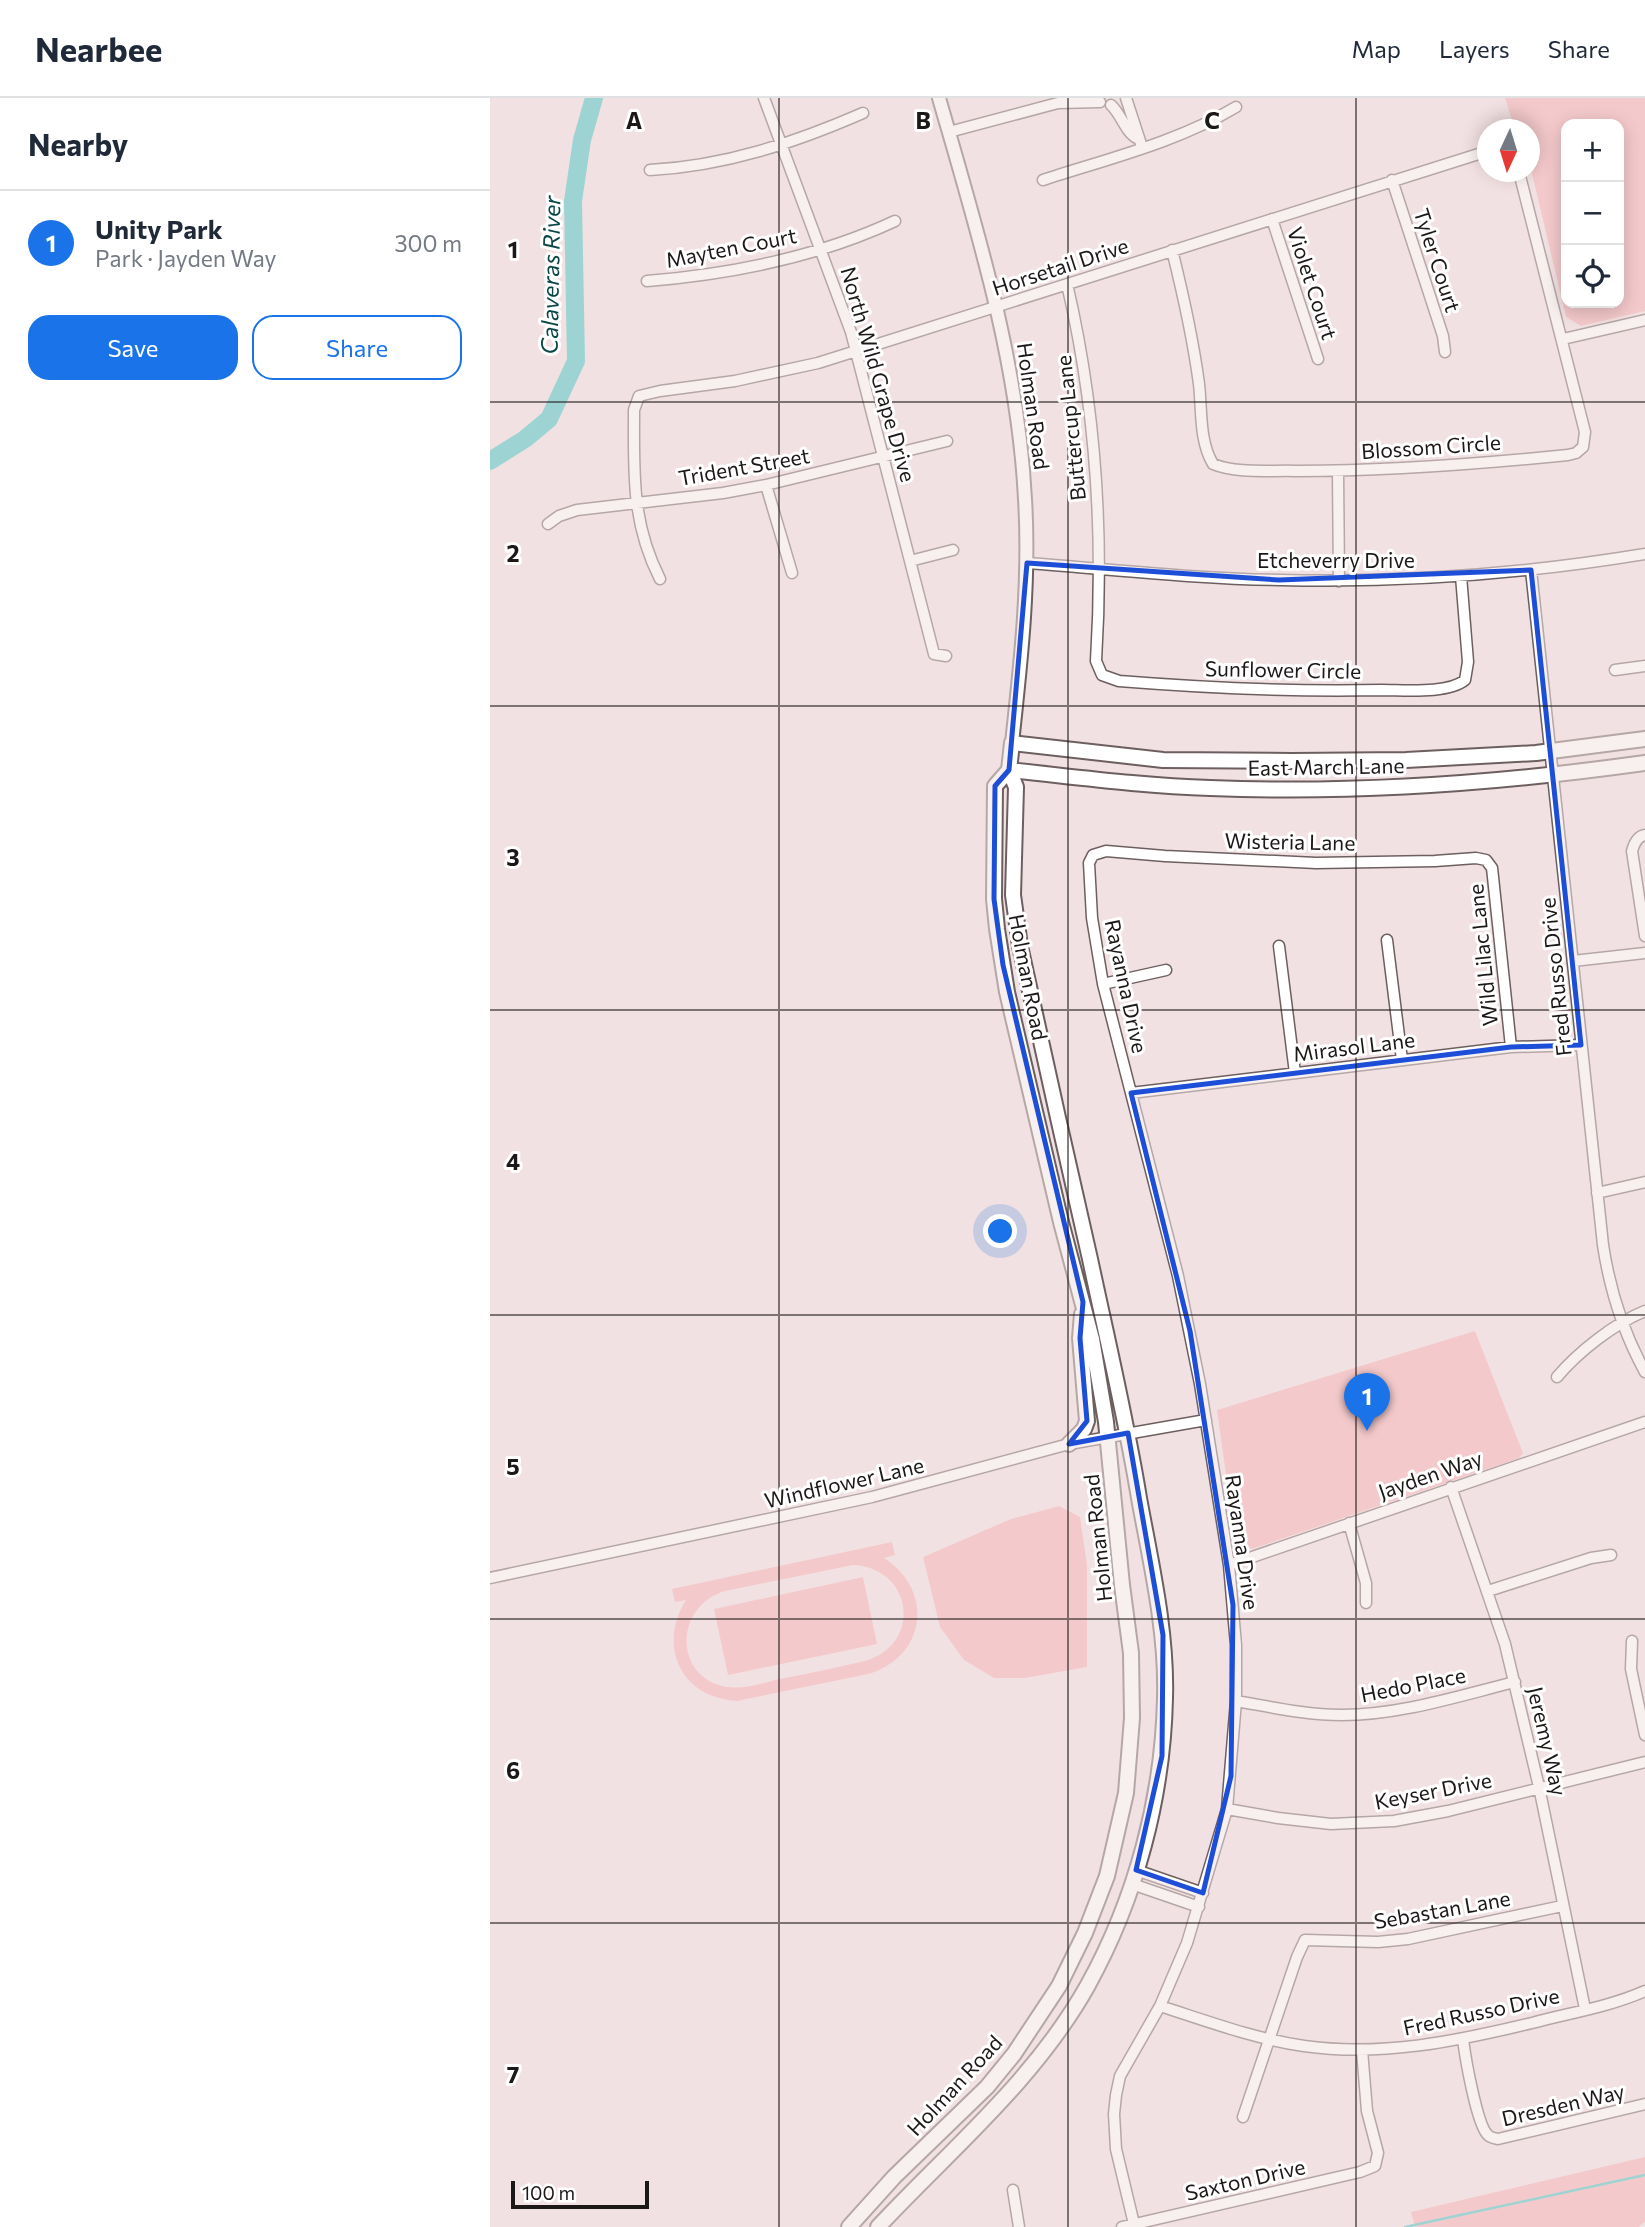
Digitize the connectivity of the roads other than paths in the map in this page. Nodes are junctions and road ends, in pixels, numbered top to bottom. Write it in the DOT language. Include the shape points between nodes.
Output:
graph roads {
  1 [pos="764,98"];
  2 [pos="939,98"];
  3 [pos="1125,98"];
  4 [pos="1060,100"];
  5 [pos="1098,100"];
  6 [pos="1111,105"];
  7 [pos="1236,107"];
  8 [pos="863,114"];
  9 [pos="949,132"];
  10 [pos="1140,143"];
  11 [pos="783,145"];
  12 [pos="1477,154"];
  13 [pos="650,170"];
  14 [pos="1043,180"];
  15 [pos="1392,180"];
  16 [pos="1522,182"];
  17 [pos="1272,219"];
  18 [pos="895,221"];
  19 [pos="822,249"];
  20 [pos="1172,250"];
  21 [pos="647,281"];
  22 [pos="1067,284"];
  23 [pos="997,306"];
  24 [pos="1645,320"];
  25 [pos="1563,339"];
  26 [pos="857,352"];
  27 [pos="1445,352"];
  28 [pos="1318,359"];
  29 [pos="947,441"];
  30 [pos="883,456"];
  31 [pos="1338,471"];
  32 [pos="766,485"];
  33 [pos="635,502"];
  34 [pos="548,524"];
  35 [pos="953,550"];
  36 [pos="1645,554"];
  37 [pos="910,561"];
  38 [pos="1027,563"];
  39 [pos="1101,569"];
  40 [pos="1531,570"];
  41 [pos="792,573"];
  42 [pos="1461,576"];
  43 [pos="660,579"];
  44 [pos="1339,581"];
  45 [pos="946,656"];
  46 [pos="1645,666"];
  47 [pos="1615,670"];
  48 [pos="1645,739"];
  49 [pos="1012,743"];
  50 [pos="1551,752"];
  51 [pos="1645,763"];
  52 [pos="1009,770"];
  53 [pos="1554,775"];
  54 [pos="1645,835"];
  55 [pos="1093,855"];
  56 [pos="1486,860"];
  57 [pos="1645,936"];
  58 [pos="1387,940"];
  59 [pos="1279,946"];
  60 [pos="1645,953"];
  61 [pos="1573,961"];
  62 [pos="1166,970"];
  63 [pos="1103,984"];
  64 [pos="1581,1045"];
  65 [pos="1511,1047"];
  66 [pos="1402,1060"];
  67 [pos="1294,1073"];
  68 [pos="1131,1093"];
  69 [pos="1645,1182"];
  70 [pos="1597,1193"];
  71 [pos="1083,1302"];
  72 [pos="1645,1311"];
  73 [pos="1621,1322"];
  74 [pos="1645,1372"];
  75 [pos="1557,1377"];
  76 [pos="1206,1420"];
  77 [pos="1645,1422"];
  78 [pos="1128,1433"];
  79 [pos="1108,1436"];
  80 [pos="1069,1444"];
  81 [pos="1451,1488"];
  82 [pos="1349,1523"];
  83 [pos="1611,1555"];
  84 [pos="1229,1565"];
  85 [pos="490,1578"];
  86 [pos="1488,1591"];
  87 [pos="1366,1603"];
  88 [pos="1632,1641"];
  89 [pos="1515,1682"];
  90 [pos="1236,1701"];
  91 [pos="1645,1735"];
  92 [pos="1645,1762"];
  93 [pos="1539,1787"];
  94 [pos="1227,1808"];
  95 [pos="1134,1877"];
  96 [pos="1203,1892"];
  97 [pos="1562,1906"];
  98 [pos="1199,1907"];
  99 [pos="1645,1991"];
  100 [pos="1160,2006"];
  101 [pos="1585,2009"];
  102 [pos="1270,2039"];
  103 [pos="1463,2039"];
  104 [pos="1362,2050"];
  105 [pos="1645,2104"];
  106 [pos="1243,2117"];
  107 [pos="1013,2190"];
  108 [pos="1134,2224"];
  109 [pos="849,2227"];
  110 [pos="878,2227"];
  111 [pos="1019,2227"];
  112 [pos="1122,2227"];
  1 -- 11 [label="street, North Wild Grape Drive"];
  2 -- 9 [label="street, Holman Road"];
  3 -- 6 [label="street"];
  3 -- 10 [label="street"];
  4 -- 5 [label="street"];
  4 -- 9 [label="street"];
  5 -- 6 [label="street"];
  6 -- 10 [label="street"];
  7 -- 10 [label="street" via="1208,122"];
  8 -- 11 [label="street"];
  9 -- 23 [label="street, Holman Road"];
  10 -- 14 [label="street"];
  11 -- 13 [label="street" via="705,165"];
  11 -- 19 [label="street, North Wild Grape Drive"];
  12 -- 15 [label="street, Horsetail Drive"];
  15 -- 17 [label="street, Horsetail Drive"];
  15 -- 27 [label="street, Tyler Court"];
  16 -- 25 [label="street, Blossom Circle"];
  17 -- 20 [label="street, Horsetail Drive"];
  17 -- 28 [label="street, Violet Court"];
  18 -- 19 [label="street, Mayten Court"];
  19 -- 21 [label="street, Mayten Court" via="730,270"];
  19 -- 26 [label="street, North Wild Grape Drive"];
  20 -- 22 [label="street, Horsetail Drive"];
  20 -- 31 [label="street, Blossom Circle" via="1199,384 1205,446 1213,464 1255,470"];
  22 -- 23 [label="street, Horsetail Drive"];
  22 -- 39 [label="street, Buttercup Lane" via="1090,407"];
  23 -- 26 [label="street, Horsetail Drive"];
  23 -- 38 [label="street, Holman Road" via="1021,448"];
  24 -- 25 [label="street"];
  25 -- 31 [label="street, Blossom Circle" via="1585,432 1583,447 1576,453 1465,466"];
  26 -- 30 [label="street, North Wild Grape Drive"];
  26 -- 33 [label="street, Horsetail Drive" via="778,373 639,396 634,410"];
  29 -- 30 [label="street, Trident Street"];
  30 -- 32 [label="street, Trident Street"];
  30 -- 37 [label="street, North Wild Grape Drive"];
  31 -- 44 [label="street"];
  32 -- 33 [label="street, Trident Street"];
  32 -- 41 [label="street"];
  33 -- 34 [label="street, Trident Street" via="577,510"];
  33 -- 43 [label="street" via="645,546"];
  35 -- 37 [label="street"];
  36 -- 40 [label="street, Etcheverry Drive"];
  37 -- 45 [label="street, North Wild Grape Drive" via="933,654"];
  38 -- 39 [label="street, Etcheverry Drive"];
  38 -- 49 [label="street, Holman Road"];
  39 -- 42 [label="street, Sunflower Circle" via="1096,661 1102,675 1119,681 1246,690 1458,685 1468,671"];
  39 -- 44 [label="street, Etcheverry Drive"];
  40 -- 42 [label="street, Etcheverry Drive"];
  40 -- 50 [label="street, Fred Russo Drive"];
  42 -- 44 [label="street, Etcheverry Drive"];
  46 -- 47 [label="street"];
  48 -- 50 [label="main road, East March Lane"];
  49 -- 50 [label="main road, East March Lane" via="1204,761 1406,760"];
  49 -- 52 [label="main road, Holman Road"];
  50 -- 53 [label="street, Fred Russo Drive"];
  51 -- 53 [label="main road, East March Lane"];
  52 -- 53 [label="main road, East March Lane" via="1143,784 1286,790"];
  52 -- 71 [label="main road, Holman Road" via="995,786 996,929 1010,1006"];
  52 -- 78 [label="main road, Holman Road" via="1016,787 1013,895 1020,946"];
  53 -- 61 [label="street, Fred Russo Drive"];
  54 -- 57 [label="street" via="1634,842 1632,859"];
  55 -- 56 [label="street, Wisteria Lane" via="1106,851 1316,863"];
  55 -- 63 [label="street, Rayanna Drive" via="1089,863 1092,918"];
  56 -- 65 [label="street, Wild Lilac Lane" via="1492,868"];
  58 -- 66 [label="street"];
  59 -- 67 [label="street"];
  60 -- 61 [label="street"];
  61 -- 64 [label="street, Fred Russo Drive"];
  62 -- 63 [label="street"];
  63 -- 68 [label="street, Rayanna Drive"];
  64 -- 65 [label="street, Mirasol Lane"];
  64 -- 70 [label="street, Fred Russo Drive"];
  65 -- 66 [label="street, Mirasol Lane"];
  66 -- 67 [label="street, Mirasol Lane"];
  67 -- 68 [label="street, Mirasol Lane"];
  68 -- 76 [label="street, Rayanna Drive" via="1190,1331"];
  69 -- 70 [label="street"];
  70 -- 73 [label="street, Fred Russo Drive" via="1606,1270"];
  71 -- 79 [label="main road, Holman Road"];
  71 -- 80 [label="main road" via="1080,1338 1087,1421"];
  72 -- 73 [label="street"];
  73 -- 74 [label="street, Fred Russo Drive"];
  73 -- 75 [label="street"];
  76 -- 78 [label="street, Windflower Lane"];
  76 -- 84 [label="street, Rayanna Drive"];
  77 -- 81 [label="street, Jayden Way"];
  78 -- 79 [label="street, Windflower Lane"];
  78 -- 95 [label="main road, Holman Road" via="1163,1635 1166,1696 1154,1805"];
  79 -- 80 [label="street, Windflower Lane"];
  79 -- 109 [label="main road, Holman Road" via="1131,1653 1132,1718 1126,1793 1107,1876 1059,1986 1014,2054"];
  80 -- 85 [label="street, Windflower Lane" via="872,1497"];
  81 -- 82 [label="street, Jayden Way"];
  81 -- 86 [label="street, Jeremy Way"];
  82 -- 84 [label="street, Jayden Way"];
  82 -- 87 [label="street" via="1366,1583"];
  83 -- 86 [label="street"];
  84 -- 90 [label="street, Rayanna Drive"];
  86 -- 89 [label="street, Jeremy Way"];
  88 -- 91 [label="street" via="1631,1669"];
  89 -- 90 [label="street, Hedo Place" via="1367,1714 1315,1714"];
  89 -- 93 [label="street, Jeremy Way"];
  90 -- 94 [label="street, Rayanna Drive"];
  92 -- 93 [label="street, Keyser Drive"];
  93 -- 94 [label="street, Keyser Drive" via="1429,1814 1360,1824 1301,1822"];
  93 -- 97 [label="street, Jeremy Way"];
  94 -- 96 [label="street, Rayanna Drive"];
  95 -- 96 [label="street"];
  95 -- 98 [label="street"];
  95 -- 110 [label="main road, Holman Road" via="1088,1984 1056,2036 1021,2082"];
  96 -- 98 [label="street, Rayanna Drive"];
  97 -- 101 [label="street, Jeremy Way"];
  97 -- 102 [label="street, Sebastan Lane" via="1408,1939 1305,1940"];
  98 -- 100 [label="street, Rayanna Drive"];
  99 -- 101 [label="street, Fred Russo Drive"];
  100 -- 102 [label="street, Fred Russo Drive"];
  100 -- 108 [label="street, Rayanna Drive" via="1130,2055 1116,2095 1116,2149"];
  101 -- 103 [label="street, Fred Russo Drive"];
  102 -- 104 [label="street, Fred Russo Drive"];
  102 -- 106 [label="street, Sebastan Lane"];
  103 -- 104 [label="street, Fred Russo Drive"];
  103 -- 105 [label="street, Dresden Way" via="1478,2113 1489,2137 1498,2139"];
  104 -- 108 [label="street, Saxton Drive" via="1367,2111 1378,2153 1375,2166"];
  107 -- 111 [label="street"];
  108 -- 112 [label="street, Saxton Drive"];
}
